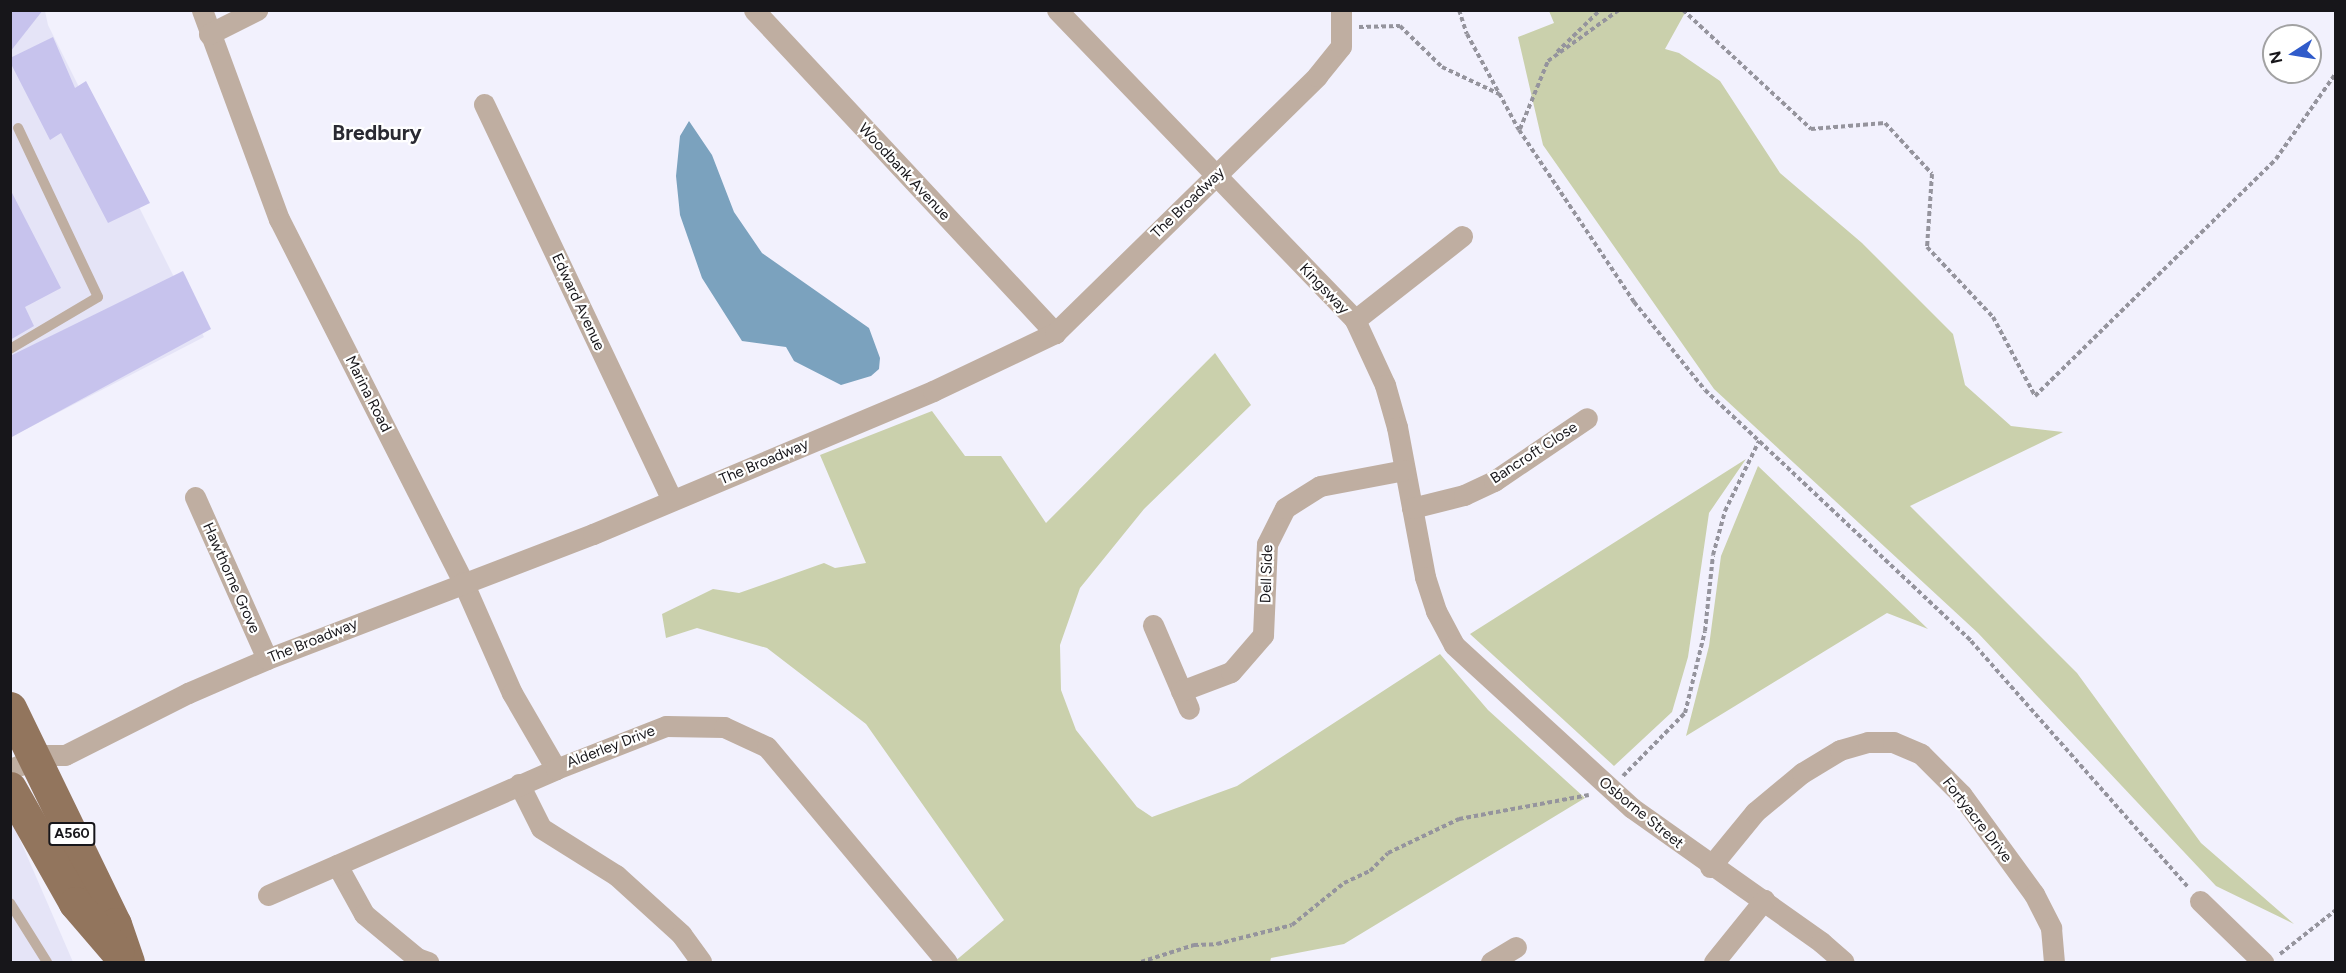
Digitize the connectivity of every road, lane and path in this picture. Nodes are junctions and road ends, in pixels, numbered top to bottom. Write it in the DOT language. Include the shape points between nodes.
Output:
graph roads {
  1 [pos="202,10"];
  2 [pos="257,10"];
  3 [pos="754,10"];
  4 [pos="1057,10"];
  5 [pos="1459,10"];
  6 [pos="1600,10"];
  7 [pos="1619,10"];
  8 [pos="1683,10"];
  9 [pos="1342,19"];
  10 [pos="209,34"];
  11 [pos="1548,61"];
  12 [pos="2336,73"];
  13 [pos="1499,94"];
  14 [pos="484,104"];
  15 [pos="18,128"];
  16 [pos="1519,130"];
  17 [pos="1216,176"];
  18 [pos="1462,236"];
  19 [pos="1355,320"];
  20 [pos="1055,333"];
  21 [pos="10,349"];
  22 [pos="1587,418"];
  23 [pos="1759,441"];
  24 [pos="1405,470"];
  25 [pos="195,497"];
  26 [pos="672,501"];
  27 [pos="1412,508"];
  28 [pos="463,582"];
  29 [pos="1153,625"];
  30 [pos="1454,645"];
  31 [pos="267,659"];
  32 [pos="10,708"];
  33 [pos="555,769"];
  34 [pos="27,777"];
  35 [pos="519,784"];
  36 [pos="1610,789"];
  37 [pos="337,864"];
  38 [pos="1710,867"];
  39 [pos="268,895"];
  40 [pos="1764,900"];
  41 [pos="2200,901"];
  42 [pos="10,903"];
  43 [pos="2336,910"];
  44 [pos="1516,947"];
  45 [pos="2270,959"];
  46 [pos="127,962"];
  47 [pos="47,963"];
  48 [pos="428,963"];
  49 [pos="700,963"];
  50 [pos="947,963"];
  51 [pos="1141,963"];
  52 [pos="1491,963"];
  53 [pos="1714,963"];
  54 [pos="1844,963"];
  55 [pos="2054,963"];
  1 -- 10 [label="street, Marina Road"];
  2 -- 10 [label="street"];
  3 -- 20 [label="street, Woodbank Avenue"];
  4 -- 17 [label="street, Kingsway"];
  5 -- 13 [label="path"];
  6 -- 11 [label="path"];
  7 -- 11 [label="path"];
  8 -- 12 [label="path" via="1811,129 1885,123 1924,165 1932,174 1927,247 1992,317 2035,396 2276,159"];
  9 -- 13 [label="path" via="1400,26 1442,67"];
  9 -- 17 [label="street, The Broadway" via="1341,46 1317,76"];
  10 -- 28 [label="street, Marina Road" via="279,219"];
  11 -- 16 [label="path"];
  13 -- 16 [label="path"];
  14 -- 26 [label="street, Edward Avenue"];
  15 -- 21 [label="lane" via="98,297"];
  16 -- 23 [label="path" via="1634,302 1705,390"];
  17 -- 19 [label="street, Kingsway"];
  17 -- 20 [label="street, The Broadway"];
  18 -- 19 [label="street"];
  19 -- 24 [label="street, Kingsway" via="1385,385"];
  20 -- 26 [label="street, The Broadway" via="933,391"];
  22 -- 27 [label="street, Bancroft Close" via="1494,481 1464,495"];
  23 -- 36 [label="path" via="1725,511 1713,555 1705,631 1685,713"];
  23 -- 41 [label="path" via="1971,641"];
  24 -- 27 [label="street, Kingsway"];
  24 -- 29 [label="street, Dell Side" via="1320,486 1284,508 1267,544 1263,635 1231,672 1185,700"];
  25 -- 31 [label="street, Hawthorne Grove"];
  26 -- 28 [label="street, The Broadway"];
  27 -- 30 [label="street, Kingsway" via="1425,577 1436,611"];
  28 -- 31 [label="street, The Broadway"];
  28 -- 33 [label="street, Marina Road" via="512,693"];
  30 -- 36 [label="street, Osborne Street"];
  31 -- 34 [label="street, The Broadway" via="188,693"];
  32 -- 34 [label="main road, A560"];
  33 -- 35 [label="street, Alderley Drive"];
  33 -- 50 [label="street, Alderley Drive" via="666,726 724,727 767,747"];
  34 -- 46 [label="main road, A560" via="75,903"];
  35 -- 37 [label="street, Alderley Drive"];
  35 -- 49 [label="street" via="541,828 616,875 681,934"];
  36 -- 38 [label="street, Osborne Street"];
  36 -- 51 [label="path" via="1555,804 1459,819 1388,853 1370,871 1344,883 1292,925 1217,944 1194,945"];
  37 -- 39 [label="street, Alderley Drive"];
  37 -- 48 [label="street" via="364,914"];
  38 -- 40 [label="street, Osborne Street"];
  38 -- 55 [label="street, Fortyacre Drive" via="1755,812 1802,772 1840,750 1868,742 1893,742 1922,754 1961,794 2034,894 2051,928"];
  40 -- 53 [label="street"];
  40 -- 54 [label="street, Osborne Street"];
  41 -- 45 [label="street"];
  42 -- 47 [label="lane"];
  43 -- 45 [label="path"];
  44 -- 52 [label="street"];
}
